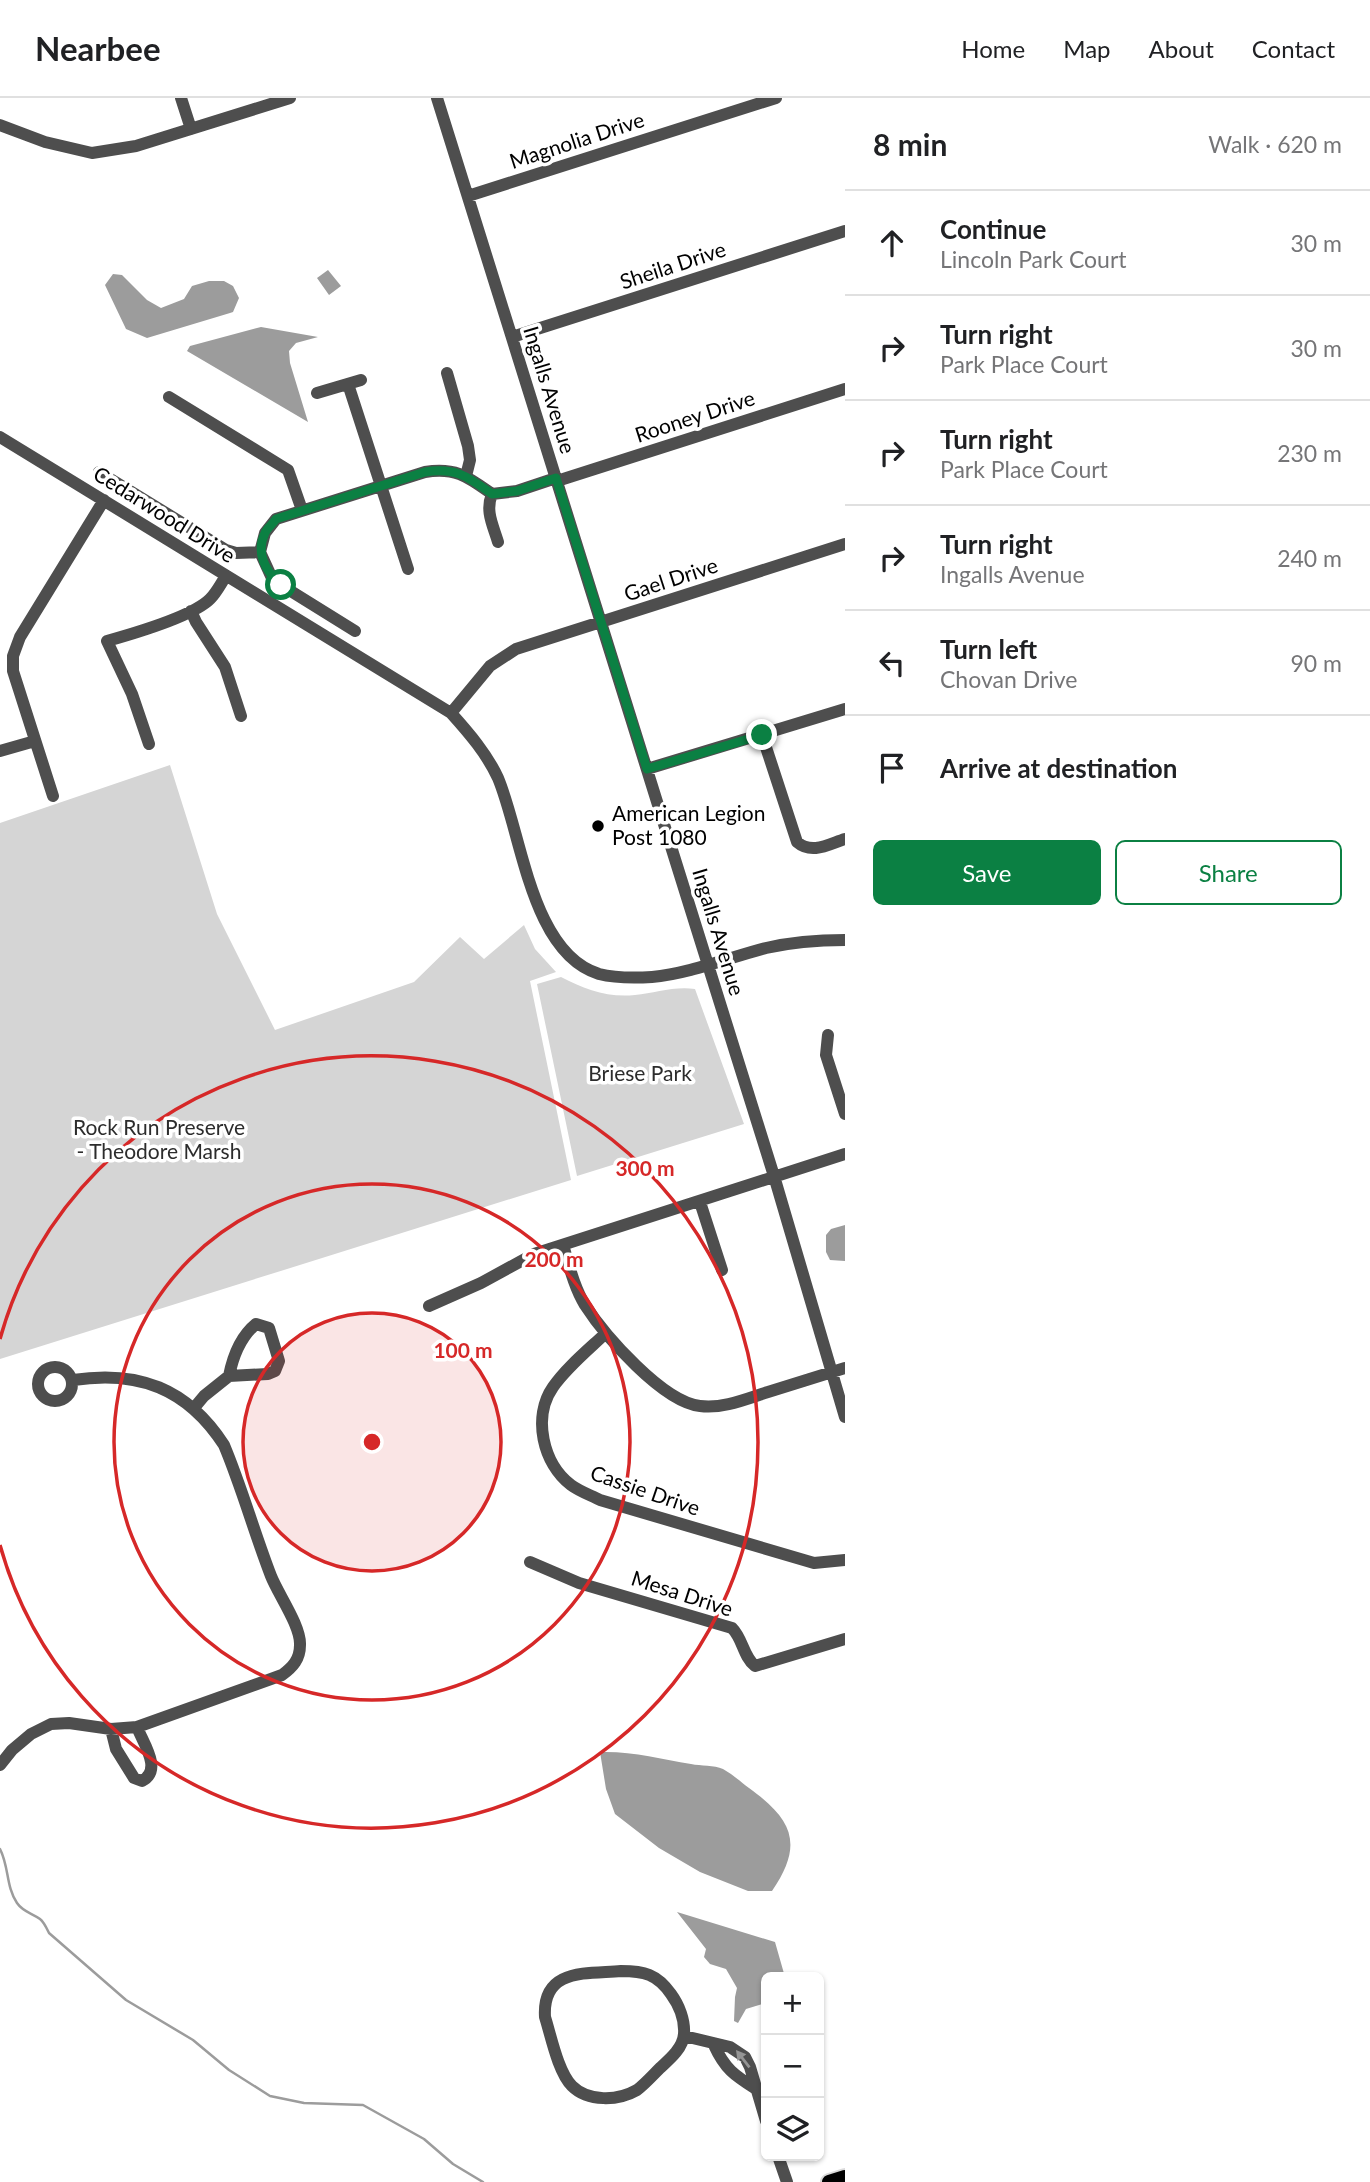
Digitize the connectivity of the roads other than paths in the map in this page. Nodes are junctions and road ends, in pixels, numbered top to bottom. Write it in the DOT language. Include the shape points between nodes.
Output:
graph roads {
  1 [pos="181,98"];
  2 [pos="290,98"];
  3 [pos="438,98"];
  4 [pos="776,98"];
  5 [pos="0,124"];
  6 [pos="191,129"];
  7 [pos="468,196"];
  8 [pos="845,231"];
  9 [pos="512,337"];
  10 [pos="447,373"];
  11 [pos="845,389"];
  12 [pos="317,393"];
  13 [pos="169,397"];
  14 [pos="0,436"];
  15 [pos="99,472"];
  16 [pos="466,476"];
  17 [pos="557,480"];
  18 [pos="381,485"];
  19 [pos="492,494"];
  20 [pos="103,500"];
  21 [pos="302,510"];
  22 [pos="498,542"];
  23 [pos="845,544"];
  24 [pos="260,552"];
  25 [pos="408,569"];
  26 [pos="226,576"];
  27 [pos="191,611"];
  28 [pos="601,622"];
  29 [pos="355,631"];
  30 [pos="845,709"];
  31 [pos="451,713"];
  32 [pos="241,716"];
  33 [pos="762,735"];
  34 [pos="35,741"];
  35 [pos="149,744"];
  36 [pos="0,751"];
  37 [pos="647,769"];
  38 [pos="53,796"];
  39 [pos="845,839"];
  40 [pos="845,940"];
  41 [pos="708,964"];
  42 [pos="828,1035"];
  43 [pos="845,1114"];
  44 [pos="845,1154"];
  45 [pos="774,1176"];
  46 [pos="700,1202"];
  47 [pos="563,1245"];
  48 [pos="722,1270"];
  49 [pos="429,1306"];
  50 [pos="606,1333"];
  51 [pos="845,1368"];
  52 [pos="831,1372"];
  53 [pos="229,1376"];
  54 [pos="73,1380"];
  55 [pos="194,1408"];
  56 [pos="845,1417"];
  57 [pos="845,1560"];
  58 [pos="530,1562"];
  59 [pos="845,1639"];
  60 [pos="137,1727"];
  61 [pos="111,1729"];
  62 [pos="0,1765"];
  63 [pos="684,2036"];
  64 [pos="714,2045"];
  65 [pos="756,2090"];
  66 [pos="761,2106"];
  67 [pos="780,2161"];
  68 [pos="845,2177"];
  69 [pos="787,2182"];
  70 [pos="829,2182"];
  1 -- 6 [label="street"];
  2 -- 6 [label="street"];
  3 -- 7 [label="street, Ingalls Avenue"];
  4 -- 7 [label="street, Magnolia Drive"];
  5 -- 6 [label="street" via="45,142 92,153 136,146"];
  7 -- 9 [label="street, Ingalls Avenue"];
  8 -- 9 [label="street, Sheila Drive"];
  9 -- 17 [label="street, Ingalls Avenue"];
  10 -- 16 [label="street" via="468,446"];
  11 -- 17 [label="street, Rooney Drive"];
  12 -- 18 [label="street" via="355,382"];
  13 -- 21 [label="street" via="288,470"];
  14 -- 20 [label="street, Cedarwood Drive"];
  15 -- 24 [label="street" via="226,550"];
  16 -- 18 [label="street" via="440,469"];
  16 -- 19 [label="street"];
  17 -- 19 [label="street, Rooney Drive"];
  17 -- 28 [label="street, Ingalls Avenue"];
  18 -- 21 [label="street"];
  18 -- 25 [label="street"];
  19 -- 22 [label="street" via="489,513"];
  20 -- 26 [label="street, Cedarwood Drive"];
  20 -- 34 [label="street" via="13,656 13,671"];
  21 -- 24 [label="street" via="276,519 265,533"];
  23 -- 28 [label="street, Gael Drive"];
  24 -- 29 [label="street" via="271,576 281,585"];
  26 -- 27 [label="street" via="211,598"];
  26 -- 31 [label="street, Cedarwood Drive"];
  27 -- 32 [label="street" via="225,667"];
  27 -- 35 [label="street" via="143,632 107,641"];
  28 -- 31 [label="street, Gael Drive" via="516,649 490,666"];
  28 -- 37 [label="street, Ingalls Avenue"];
  30 -- 33 [label="street"];
  31 -- 41 [label="street, Cedarwood Drive" via="475,740 497,777 542,918 573,960 598,974 625,977 654,977"];
  33 -- 37 [label="street"];
  33 -- 39 [label="street" via="797,842 814,849"];
  34 -- 36 [label="street"];
  34 -- 38 [label="street"];
  37 -- 41 [label="street, Ingalls Avenue"];
  40 -- 41 [label="street, Cedarwood Drive" via="769,948"];
  41 -- 45 [label="street, Ingalls Avenue"];
  42 -- 43 [label="street" via="826,1055"];
  44 -- 45 [label="street"];
  45 -- 46 [label="street"];
  45 -- 52 [label="street, Ingalls Avenue"];
  46 -- 47 [label="street"];
  46 -- 48 [label="street"];
  47 -- 49 [label="street" via="534,1254"];
  47 -- 50 [label="street" via="584,1304"];
  50 -- 52 [label="street" via="672,1397 699,1406 727,1405"];
  50 -- 57 [label="street, Cassie Drive" via="564,1373 544,1408 544,1444 552,1464 570,1485 600,1500 814,1563"];
  51 -- 52 [label="street"];
  52 -- 56 [label="street, Ingalls Avenue"];
  53 -- 53 [label="street" via="275,1371 279,1361 269,1328 257,1324 249,1330 233,1356"];
  53 -- 55 [label="street"];
  54 -- 55 [label="street" via="118,1377 147,1381"];
  55 -- 60 [label="street" via="224,1444 272,1578 298,1632 298,1658 282,1675"];
  58 -- 59 [label="street, Mesa Drive" via="579,1583 732,1628 755,1665"];
  60 -- 61 [label="street"];
  60 -- 61 [label="street" via="153,1766 142,1781 134,1779 116,1749"];
  61 -- 62 [label="street" via="51,1724 31,1734"];
  63 -- 63 [label="street" via="682,2015 673,1997 661,1981 641,1971 569,1975 548,1993 545,2017 563,2073 572,2086 597,2099 636,2090 674,2055"];
  63 -- 64 [label="street"];
  64 -- 65 [label="street" via="732,2074"];
  65 -- 64 [label="street, one-way" via="745,2057 736,2049"];
  65 -- 66 [label="street"];
  67 -- 69 [label="street"];
  68 -- 70 [label="main road"];
}
